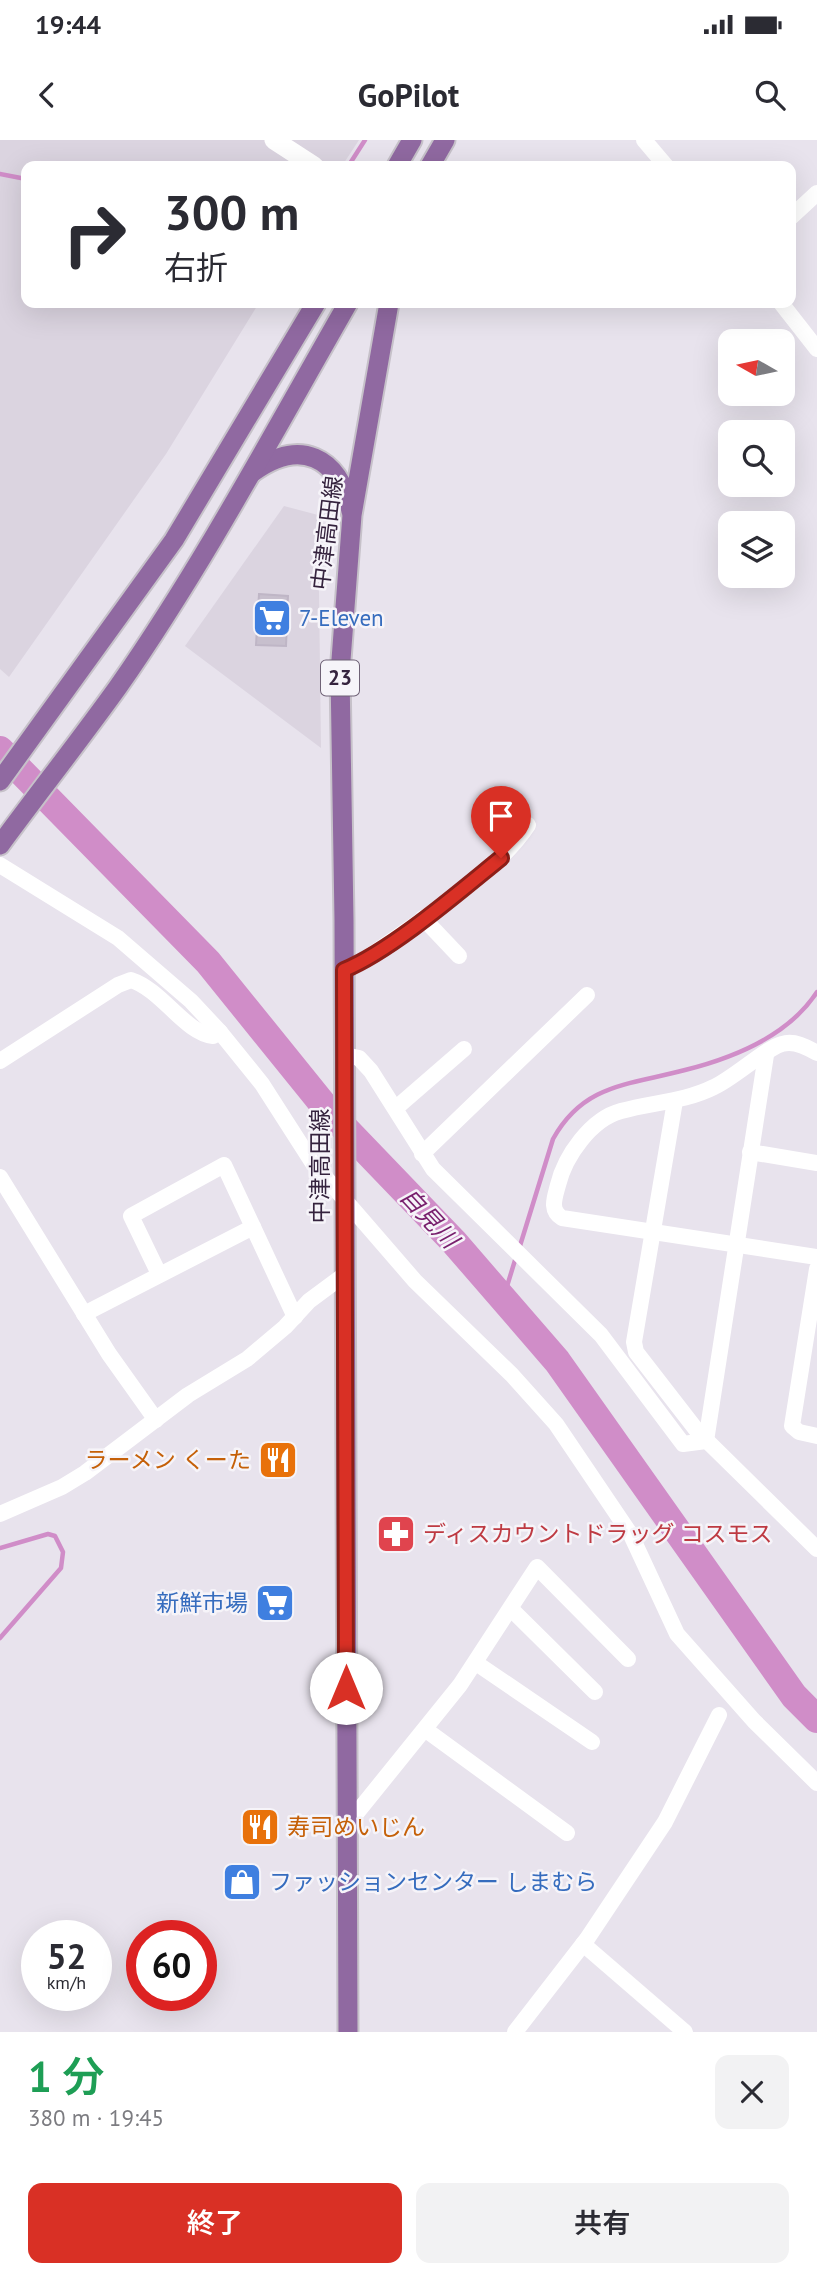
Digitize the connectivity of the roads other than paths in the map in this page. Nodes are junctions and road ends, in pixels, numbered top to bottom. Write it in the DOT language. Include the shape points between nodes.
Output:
graph roads {
  1 [pos="274,140"];
  2 [pos="412,140"];
  3 [pos="445,140"];
  4 [pos="644,140"];
  5 [pos="306,161"];
  6 [pos="400,161"];
  7 [pos="433,161"];
  8 [pos="662,161"];
  9 [pos="815,200"];
  10 [pos="796,213"];
  11 [pos="313,308"];
  12 [pos="326,308"];
  13 [pos="345,308"];
  14 [pos="388,308"];
  15 [pos="785,308"];
  16 [pos="817,349"];
  17 [pos="260,398"];
  18 [pos="250,474"];
  19 [pos="352,515"];
  20 [pos="0,781"];
  21 [pos="528,825"];
  22 [pos="0,845"];
  23 [pos="0,865"];
  24 [pos="424,918"];
  25 [pos="459,956"];
  26 [pos="344,970"];
  27 [pos="586,995"];
  28 [pos="220,1032"];
  29 [pos="464,1049"];
  30 [pos="817,1053"];
  31 [pos="766,1055"];
  32 [pos="345,1056"];
  33 [pos="0,1061"];
  34 [pos="675,1101"];
  35 [pos="396,1108"];
  36 [pos="750,1152"];
  37 [pos="422,1154"];
  38 [pos="817,1163"];
  39 [pos="0,1177"];
  40 [pos="345,1189"];
  41 [pos="253,1227"];
  42 [pos="653,1231"];
  43 [pos="736,1243"];
  44 [pos="817,1257"];
  45 [pos="817,1269"];
  46 [pos="159,1274"];
  47 [pos="344,1276"];
  48 [pos="84,1314"];
  49 [pos="295,1317"];
  50 [pos="156,1420"];
  51 [pos="817,1436"];
  52 [pos="706,1441"];
  53 [pos="0,1514"];
  54 [pos="817,1549"];
  55 [pos="511,1609"];
  56 [pos="628,1660"];
  57 [pos="476,1663"];
  58 [pos="595,1692"];
  59 [pos="719,1715"];
  60 [pos="426,1730"];
  61 [pos="592,1742"];
  62 [pos="817,1783"];
  63 [pos="347,1825"];
  64 [pos="567,1833"];
  65 [pos="583,1944"];
  66 [pos="348,2032"];
  67 [pos="515,2032"];
  68 [pos="685,2032"];
  1 -- 5 [label="street"];
  2 -- 6 [label="main road"];
  3 -- 7 [label="main road"];
  4 -- 8 [label="street"];
  9 -- 10 [label="street"];
  11 -- 17 [label="main road"];
  12 -- 17 [label="main road"];
  13 -- 18 [label="main road"];
  14 -- 19 [label="main road, 中津高田線 / 23"];
  15 -- 16 [label="street"];
  17 -- 20 [label="main road" via="174,540"];
  18 -- 19 [label="main road" via="283,454 307,455 328,466 346,489"];
  18 -- 22 [label="main road" via="118,686"];
  19 -- 26 [label="main road, 中津高田線 / 23" via="340,673"];
  21 -- 24 [label="street" via="501,858"];
  23 -- 28 [label="street" via="118,938 191,1000"];
  24 -- 25 [label="street"];
  24 -- 26 [label="street"];
  26 -- 32 [label="main road, 中津高田線 / 23"];
  27 -- 37 [label="street"];
  28 -- 33 [label="street" via="214,1036 199,1031 148,987 131,980"];
  28 -- 40 [label="street" via="262,1084 312,1162"];
  29 -- 35 [label="street"];
  30 -- 31 [label="street" via="782,1043"];
  31 -- 34 [label="street" via="724,1082"];
  31 -- 36 [label="street"];
  32 -- 35 [label="street" via="359,1058"];
  32 -- 40 [label="main road, 中津高田線 / 23"];
  34 -- 42 [label="street"];
  34 -- 42 [label="street" via="608,1116 566,1160 553,1203 562,1218"];
  35 -- 37 [label="street"];
  36 -- 38 [label="street"];
  36 -- 43 [label="street"];
  37 -- 52 [label="street" via="447,1185 601,1335 682,1444"];
  39 -- 48 [label="street"];
  40 -- 47 [label="main road, 中津高田線 / 23"];
  40 -- 62 [label="street" via="415,1281 556,1424 631,1535 677,1634"];
  41 -- 46 [label="street"];
  41 -- 46 [label="street" via="224,1165 131,1216"];
  41 -- 49 [label="street"];
  42 -- 43 [label="street"];
  42 -- 52 [label="street" via="636,1352"];
  43 -- 44 [label="street"];
  43 -- 52 [label="street"];
  45 -- 51 [label="street" via="792,1426"];
  46 -- 48 [label="street"];
  47 -- 49 [label="street"];
  47 -- 63 [label="main road, 中津高田線 / 23"];
  48 -- 50 [label="street"];
  49 -- 50 [label="street" via="247,1359"];
  50 -- 53 [label="street" via="62,1487"];
  52 -- 54 [label="street"];
  55 -- 56 [label="street" via="537,1567"];
  55 -- 57 [label="street"];
  55 -- 58 [label="street"];
  57 -- 60 [label="street"];
  57 -- 61 [label="street"];
  59 -- 65 [label="street" via="664,1822"];
  60 -- 63 [label="street"];
  60 -- 64 [label="street"];
  63 -- 66 [label="main road, 中津高田線 / 23"];
  65 -- 67 [label="street"];
  65 -- 68 [label="street"];
}
